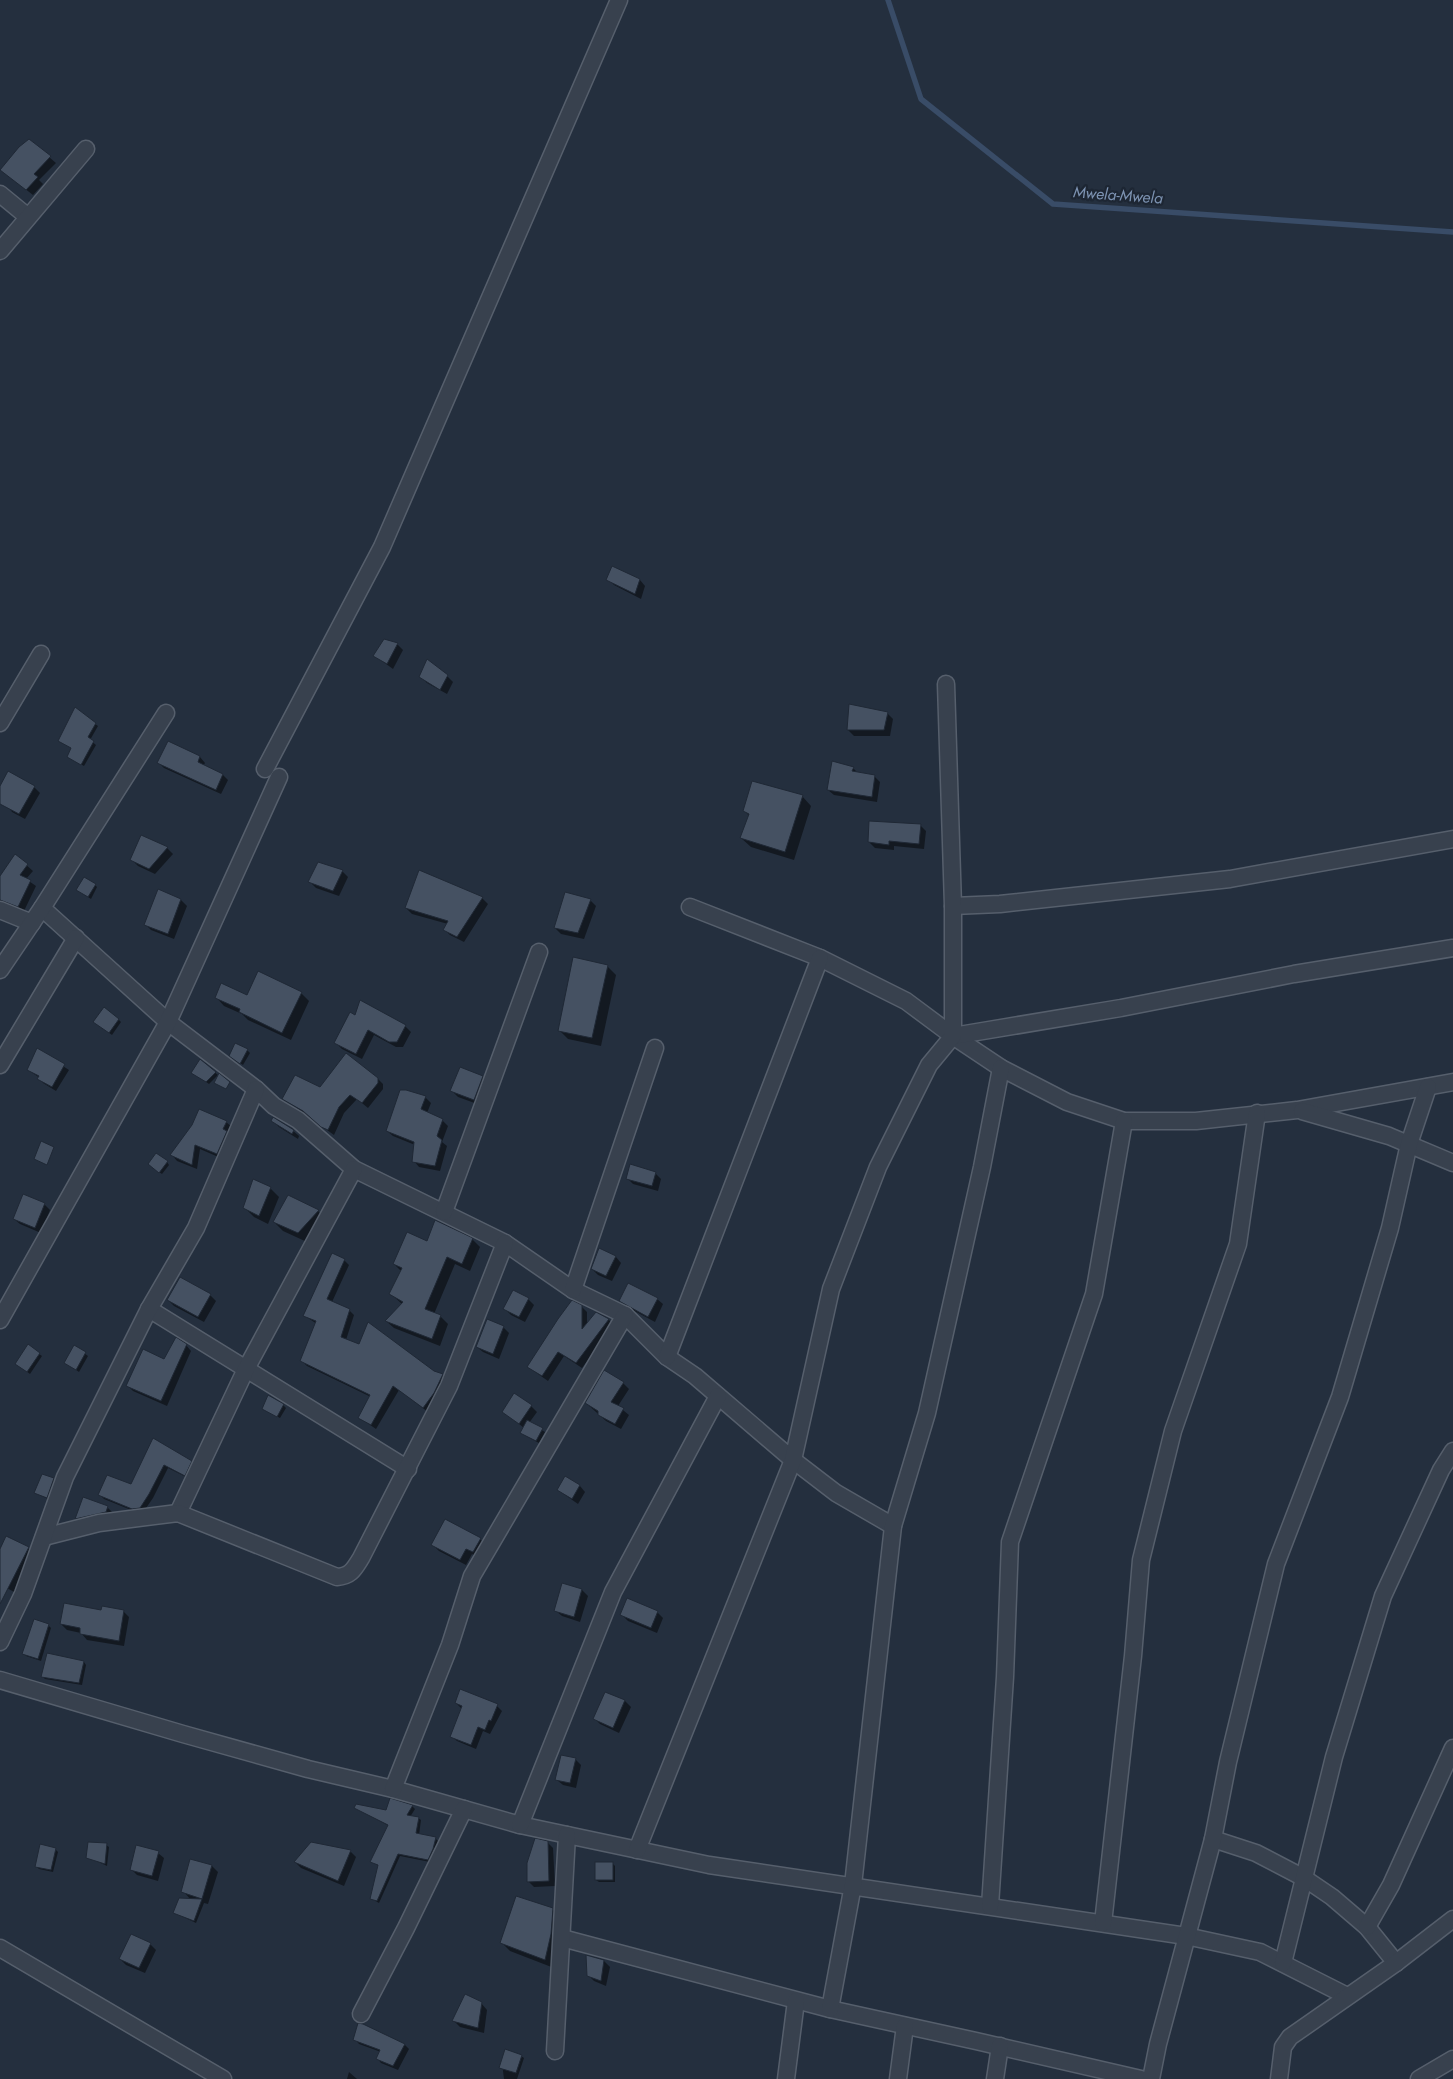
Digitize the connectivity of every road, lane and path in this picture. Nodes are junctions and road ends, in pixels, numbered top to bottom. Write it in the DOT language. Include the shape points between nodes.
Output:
graph roads {
  1 [pos="619,0"];
  2 [pos="86,149"];
  3 [pos="0,194"];
  4 [pos="28,217"];
  5 [pos="0,251"];
  6 [pos="41,654"];
  7 [pos="946,684"];
  8 [pos="166,712"];
  9 [pos="0,723"];
  10 [pos="1453,839"];
  11 [pos="953,906"];
  12 [pos="690,907"];
  13 [pos="42,908"];
  14 [pos="0,910"];
  15 [pos="32,923"];
  16 [pos="76,938"];
  17 [pos="1453,948"];
  18 [pos="539,952"];
  19 [pos="820,958"];
  20 [pos="0,970"];
  21 [pos="168,1022"];
  22 [pos="953,1036"];
  23 [pos="655,1048"];
  24 [pos="0,1064"];
  25 [pos="1001,1068"];
  26 [pos="1453,1082"];
  27 [pos="1428,1087"];
  28 [pos="256,1088"];
  29 [pos="1297,1110"];
  30 [pos="1257,1113"];
  31 [pos="1124,1121"];
  32 [pos="1409,1144"];
  33 [pos="1453,1163"];
  34 [pos="354,1169"];
  35 [pos="444,1212"];
  36 [pos="505,1243"];
  37 [pos="573,1290"];
  38 [pos="149,1309"];
  39 [pos="625,1315"];
  40 [pos="0,1320"];
  41 [pos="667,1357"];
  42 [pos="246,1369"];
  43 [pos="718,1396"];
  44 [pos="1453,1451"];
  45 [pos="793,1460"];
  46 [pos="408,1469"];
  47 [pos="178,1513"];
  48 [pos="893,1526"];
  49 [pos="44,1537"];
  50 [pos="0,1642"];
  51 [pos="0,1680"];
  52 [pos="1453,1748"];
  53 [pos="393,1789"];
  54 [pos="464,1809"];
  55 [pos="520,1825"];
  56 [pos="567,1835"];
  57 [pos="1213,1839"];
  58 [pos="637,1850"];
  59 [pos="1304,1878"];
  60 [pos="853,1886"];
  61 [pos="990,1906"];
  62 [pos="1453,1919"];
  63 [pos="1103,1923"];
  64 [pos="1367,1927"];
  65 [pos="1186,1936"];
  66 [pos="562,1938"];
  67 [pos="0,1948"];
  68 [pos="1396,1962"];
  69 [pos="1283,1963"];
  70 [pos="1347,1996"];
  71 [pos="796,2000"];
  72 [pos="830,2009"];
  73 [pos="361,2014"];
  74 [pos="905,2026"];
  75 [pos="1000,2046"];
  76 [pos="555,2051"];
  77 [pos="1453,2059"];
  78 [pos="224,2079"];
  79 [pos="786,2079"];
  80 [pos="898,2079"];
  81 [pos="995,2079"];
  82 [pos="1141,2079"];
  83 [pos="1151,2079"];
  84 [pos="1279,2079"];
  85 [pos="1419,2079"];
  1 -- 21 [label="street" via="382,547 272,773"];
  2 -- 4 [label="street"];
  3 -- 4 [label="street"];
  4 -- 5 [label="street"];
  6 -- 9 [label="street"];
  7 -- 11 [label="street"];
  8 -- 13 [label="street"];
  10 -- 11 [label="street" via="1220,880 1000,904"];
  11 -- 22 [label="street"];
  12 -- 19 [label="street"];
  13 -- 15 [label="street"];
  13 -- 16 [label="street"];
  14 -- 15 [label="street"];
  15 -- 20 [label="street"];
  16 -- 21 [label="street"];
  16 -- 24 [label="street"];
  17 -- 22 [label="street"];
  18 -- 35 [label="street"];
  19 -- 22 [label="street" via="906,1001"];
  19 -- 41 [label="street"];
  21 -- 28 [label="street"];
  21 -- 40 [label="street"];
  22 -- 25 [label="street"];
  22 -- 45 [label="street" via="929,1065 878,1167 831,1289"];
  23 -- 37 [label="street"];
  25 -- 31 [label="street" via="1066,1102"];
  25 -- 48 [label="street" via="927,1413"];
  26 -- 27 [label="street"];
  27 -- 29 [label="street"];
  27 -- 32 [label="street"];
  28 -- 34 [label="street"];
  28 -- 38 [label="street" via="196,1228"];
  29 -- 30 [label="street"];
  29 -- 32 [label="street"];
  30 -- 31 [label="street" via="1196,1121"];
  30 -- 63 [label="street" via="1238,1244 1173,1431 1141,1560"];
  31 -- 61 [label="street" via="1094,1294 1010,1542"];
  32 -- 33 [label="street"];
  32 -- 57 [label="street" via="1390,1228 1340,1397 1276,1564 1228,1762"];
  34 -- 35 [label="street"];
  34 -- 42 [label="street"];
  35 -- 36 [label="street"];
  36 -- 37 [label="street"];
  36 -- 46 [label="street" via="449,1386"];
  37 -- 39 [label="street"];
  38 -- 42 [label="street"];
  38 -- 49 [label="street" via="65,1476"];
  39 -- 41 [label="street"];
  39 -- 53 [label="street" via="472,1576 450,1645"];
  41 -- 43 [label="street"];
  42 -- 46 [label="street"];
  42 -- 47 [label="street"];
  43 -- 45 [label="street"];
  43 -- 55 [label="street" via="613,1592"];
  44 -- 59 [label="street" via="1441,1470 1383,1596 1334,1757"];
  45 -- 48 [label="street" via="836,1493"];
  45 -- 58 [label="street"];
  46 -- 47 [label="street" via="354,1570 347,1576 337,1577"];
  47 -- 49 [label="street" via="99,1523"];
  48 -- 60 [label="street"];
  49 -- 50 [label="street" via="23,1594"];
  51 -- 53 [label="street" via="289,1764"];
  52 -- 64 [label="street" via="1391,1885"];
  53 -- 54 [label="street"];
  54 -- 55 [label="street"];
  54 -- 73 [label="street"];
  55 -- 56 [label="street"];
  56 -- 58 [label="street"];
  56 -- 66 [label="street"];
  57 -- 59 [label="street" via="1256,1853"];
  57 -- 65 [label="street"];
  58 -- 60 [label="street"];
  59 -- 64 [label="street"];
  59 -- 69 [label="street"];
  60 -- 61 [label="street"];
  60 -- 72 [label="street"];
  61 -- 63 [label="street"];
  62 -- 68 [label="street"];
  63 -- 65 [label="street"];
  64 -- 68 [label="street"];
  65 -- 69 [label="street" via="1260,1952"];
  65 -- 83 [label="street"];
  66 -- 71 [label="street"];
  66 -- 76 [label="street"];
  67 -- 78 [label="street"];
  68 -- 70 [label="street"];
  69 -- 70 [label="street"];
  70 -- 84 [label="street" via="1290,2037 1283,2047"];
  71 -- 72 [label="street"];
  71 -- 79 [label="street"];
  72 -- 74 [label="street"];
  74 -- 75 [label="street"];
  74 -- 80 [label="street"];
  75 -- 81 [label="street"];
  75 -- 82 [label="street"];
  77 -- 85 [label="street"];
}
